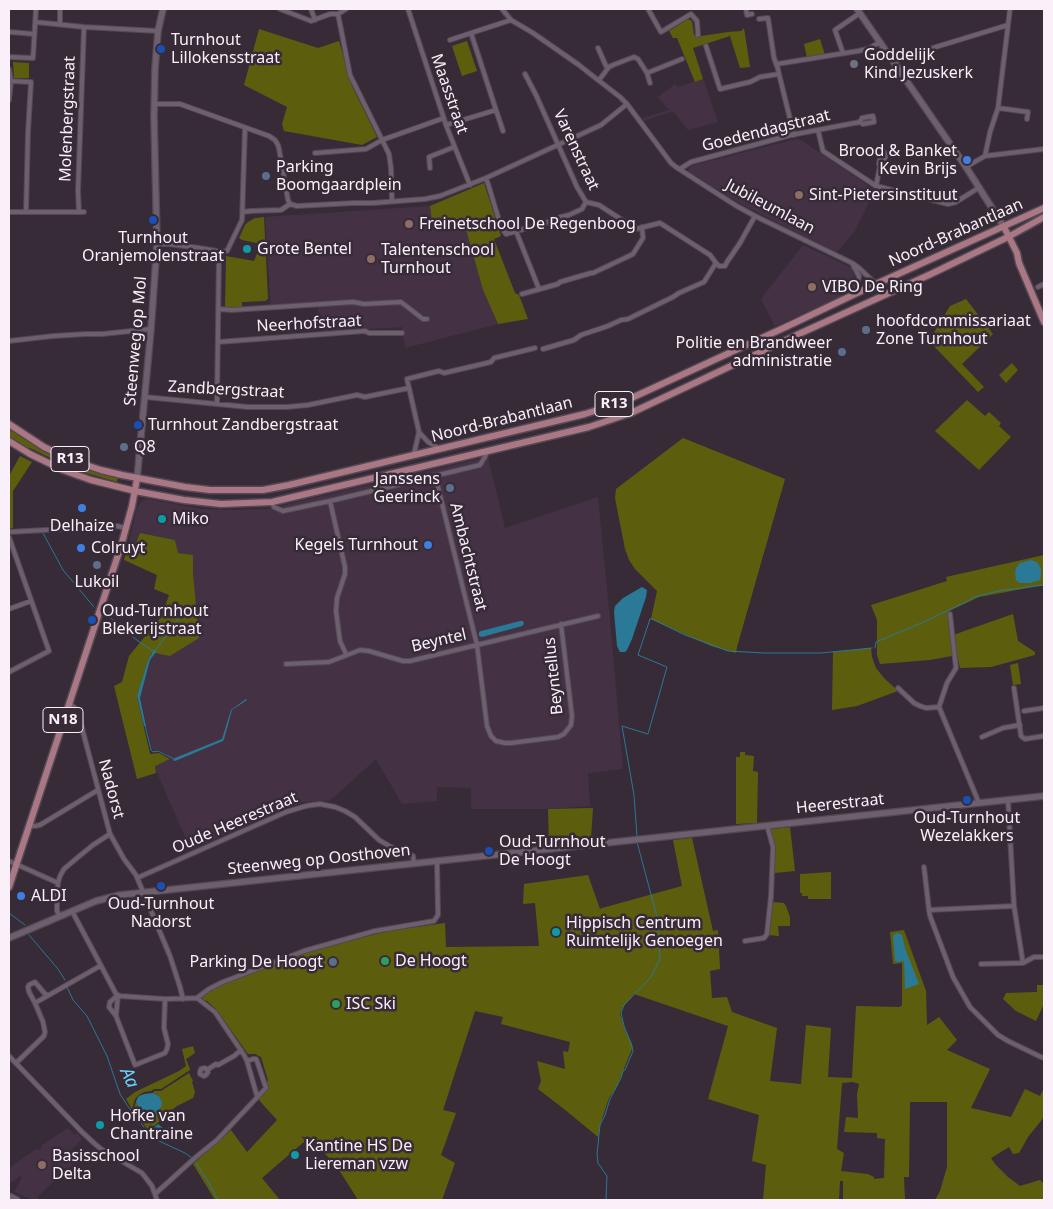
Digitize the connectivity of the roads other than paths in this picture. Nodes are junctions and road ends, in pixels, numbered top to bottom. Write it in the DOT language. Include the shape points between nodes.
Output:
graph roads {
  1 [pos="36,9"];
  2 [pos="60,9"];
  3 [pos="163,9"];
  4 [pos="280,9"];
  5 [pos="311,9"];
  6 [pos="346,9"];
  7 [pos="408,9"];
  8 [pos="502,9"];
  9 [pos="648,9"];
  10 [pos="746,9"];
  11 [pos="1010,9"];
  12 [pos="858,11"];
  13 [pos="338,14"];
  14 [pos="752,14"];
  15 [pos="759,19"];
  16 [pos="315,20"];
  17 [pos="511,20"];
  18 [pos="35,22"];
  19 [pos="60,24"];
  20 [pos="1008,25"];
  21 [pos="84,27"];
  22 [pos="158,31"];
  23 [pos="10,32"];
  24 [pos="34,33"];
  25 [pos="471,33"];
  26 [pos="698,35"];
  27 [pos="450,40"];
  28 [pos="880,42"];
  29 [pos="706,46"];
  30 [pos="598,48"];
  31 [pos="866,49"];
  32 [pos="885,49"];
  33 [pos="843,53"];
  34 [pos="9,57"];
  35 [pos="682,59"];
  36 [pos="894,63"];
  37 [pos="777,64"];
  38 [pos="610,67"];
  39 [pos="9,69"];
  40 [pos="648,73"];
  41 [pos="525,74"];
  42 [pos="778,74"];
  43 [pos="599,80"];
  44 [pos="10,81"];
  45 [pos="650,83"];
  46 [pos="9,100"];
  47 [pos="154,104"];
  48 [pos="627,104"];
  49 [pos="998,108"];
  50 [pos="496,110"];
  51 [pos="444,118"];
  52 [pos="1027,119"];
  53 [pos="860,122"];
  54 [pos="446,125"];
  55 [pos="245,128"];
  56 [pos="818,130"];
  57 [pos="503,131"];
  58 [pos="793,135"];
  59 [pos="382,140"];
  60 [pos="559,146"];
  61 [pos="454,147"];
  62 [pos="1044,149"];
  63 [pos="315,153"];
  64 [pos="985,156"];
  65 [pos="880,166"];
  66 [pos="966,166"];
  67 [pos="430,168"];
  68 [pos="680,168"];
  69 [pos="486,178"];
  70 [pos="470,185"];
  71 [pos="876,186"];
  72 [pos="980,187"];
  73 [pos="392,201"];
  74 [pos="586,202"];
  75 [pos="290,204"];
  76 [pos="1044,208"];
  77 [pos="9,212"];
  78 [pos="26,212"];
  79 [pos="79,212"];
  80 [pos="84,212"];
  81 [pos="243,212"];
  82 [pos="755,216"];
  83 [pos="1044,217"];
  84 [pos="642,227"];
  85 [pos="1004,227"];
  86 [pos="516,231"];
  87 [pos="1008,237"];
  88 [pos="157,244"];
  89 [pos="219,252"];
  90 [pos="716,263"];
  91 [pos="852,263"];
  92 [pos="876,284"];
  93 [pos="1044,284"];
  94 [pos="1038,287"];
  95 [pos="539,289"];
  96 [pos="522,294"];
  97 [pos="856,294"];
  98 [pos="218,310"];
  99 [pos="427,319"];
  100 [pos="1044,322"];
  101 [pos="151,329"];
  102 [pos="402,332"];
  103 [pos="9,341"];
  104 [pos="218,342"];
  105 [pos="535,348"];
  106 [pos="543,349"];
  107 [pos="409,388"];
  108 [pos="145,397"];
  109 [pos="217,404"];
  110 [pos="9,424"];
  111 [pos="419,432"];
  112 [pos="485,439"];
  113 [pos="9,441"];
  114 [pos="441,449"];
  115 [pos="488,451"];
  116 [pos="414,456"];
  117 [pos="435,475"];
  118 [pos="137,478"];
  119 [pos="135,491"];
  120 [pos="330,501"];
  121 [pos="272,502"];
  122 [pos="127,528"];
  123 [pos="9,532"];
  124 [pos="9,537"];
  125 [pos="31,601"];
  126 [pos="9,609"];
  127 [pos="950,614"];
  128 [pos="598,616"];
  129 [pos="561,624"];
  130 [pos="477,645"];
  131 [pos="346,654"];
  132 [pos="286,664"];
  133 [pos="9,672"];
  134 [pos="898,688"];
  135 [pos="1014,688"];
  136 [pos="69,703"];
  137 [pos="939,708"];
  138 [pos="1044,708"];
  139 [pos="1024,711"];
  140 [pos="1020,725"];
  141 [pos="1044,736"];
  142 [pos="982,737"];
  143 [pos="98,790"];
  144 [pos="1044,796"];
  145 [pos="1008,800"];
  146 [pos="979,803"];
  147 [pos="29,826"];
  148 [pos="768,826"];
  149 [pos="110,834"];
  150 [pos="639,839"];
  151 [pos="9,861"];
  152 [pos="437,861"];
  153 [pos="414,863"];
  154 [pos="16,864"];
  155 [pos="924,868"];
  156 [pos="136,878"];
  157 [pos="58,883"];
  158 [pos="9,887"];
  159 [pos="142,893"];
  160 [pos="1014,906"];
  161 [pos="929,910"];
  162 [pos="72,911"];
  163 [pos="60,916"];
  164 [pos="9,938"];
  165 [pos="745,941"];
  166 [pos="1044,957"];
  167 [pos="1023,963"];
  168 [pos="981,964"];
  169 [pos="100,966"];
  170 [pos="48,995"];
  171 [pos="118,996"];
  172 [pos="197,998"];
  173 [pos="165,999"];
  174 [pos="183,999"];
  175 [pos="34,1003"];
  176 [pos="116,1016"];
  177 [pos="241,1050"];
  178 [pos="9,1056"];
  179 [pos="1044,1058"];
  180 [pos="247,1061"];
  181 [pos="16,1063"];
  182 [pos="135,1064"];
  183 [pos="207,1070"];
  184 [pos="133,1071"];
  185 [pos="257,1096"];
  186 [pos="156,1194"];
  187 [pos="9,1196"];
  188 [pos="17,1200"];
  189 [pos="157,1200"];
  1 -- 18 [label="street"];
  2 -- 19 [label="street"];
  3 -- 22 [label="street, Steenweg op Mol"];
  4 -- 16 [label="street"];
  5 -- 16 [label="street"];
  6 -- 13 [label="street"];
  7 -- 51 [label="street, Maasstraat"];
  8 -- 17 [label="street"];
  9 -- 26 [label="street" via="661,32 690,14 697,21"];
  10 -- 14 [label="street" via="747,15"];
  11 -- 20 [label="street"];
  12 -- 28 [label="street"];
  12 -- 33 [label="street" via="835,30"];
  13 -- 16 [label="street"];
  13 -- 59 [label="street" via="350,75"];
  15 -- 37 [label="street" via="768,18"];
  17 -- 25 [label="street"];
  17 -- 43 [label="street, Jubileumlaan"];
  18 -- 19 [label="street"];
  18 -- 24 [label="street"];
  19 -- 21 [label="street"];
  20 -- 36 [label="street" via="903,57"];
  20 -- 49 [label="street"];
  21 -- 22 [label="street"];
  21 -- 79 [label="street, Molenbergstraat"];
  22 -- 47 [label="street, Steenweg op Mol"];
  23 -- 24 [label="street"];
  24 -- 34 [label="street" via="33,58"];
  25 -- 27 [label="street"];
  25 -- 50 [label="street"];
  28 -- 31 [label="street"];
  28 -- 32 [label="street"];
  29 -- 42 [label="street" via="720,89"];
  30 -- 38 [label="street" via="606,66"];
  31 -- 32 [label="street" via="873,59"];
  31 -- 33 [label="street"];
  32 -- 36 [label="street"];
  33 -- 37 [label="street"];
  35 -- 40 [label="street"];
  36 -- 66 [label="street"];
  37 -- 42 [label="street"];
  38 -- 40 [label="street" via="634,57"];
  38 -- 43 [label="street"];
  39 -- 44 [label="street"];
  40 -- 45 [label="street"];
  41 -- 60 [label="street, Varenstraat"];
  42 -- 58 [label="street"];
  43 -- 48 [label="street, Jubileumlaan"];
  44 -- 46 [label="street"];
  44 -- 78 [label="street" via="31,82"];
  47 -- 55 [label="street" via="180,104"];
  47 -- 88 [label="street, Steenweg op Mol"];
  48 -- 60 [label="street" via="600,125"];
  48 -- 68 [label="street, Jubileumlaan" via="671,163"];
  49 -- 52 [label="street" via="1028,110"];
  49 -- 64 [label="street"];
  50 -- 54 [label="street"];
  50 -- 57 [label="street"];
  51 -- 54 [label="street, Maasstraat"];
  51 -- 59 [label="street"];
  53 -- 56 [label="street, Goedendagstraat"];
  54 -- 61 [label="street, Maasstraat"];
  55 -- 75 [label="street" via="269,136 278,145"];
  55 -- 81 [label="street"];
  56 -- 58 [label="street, Goedendagstraat"];
  56 -- 71 [label="street" via="823,151"];
  58 -- 68 [label="street, Goedendagstraat" via="691,162"];
  59 -- 63 [label="street" via="366,149"];
  59 -- 73 [label="street" via="389,154"];
  60 -- 69 [label="street"];
  60 -- 74 [label="street, Varenstraat"];
  61 -- 67 [label="street" via="429,157"];
  61 -- 70 [label="street, Maasstraat"];
  62 -- 64 [label="street"];
  64 -- 66 [label="street"];
  65 -- 71 [label="street"];
  66 -- 72 [label="street"];
  68 -- 82 [label="street, Jubileumlaan"];
  69 -- 70 [label="street"];
  69 -- 86 [label="street" via="501,227 506,234"];
  70 -- 73 [label="street" via="424,200"];
  71 -- 72 [label="street" via="948,204"];
  72 -- 85 [label="street"];
  73 -- 75 [label="street"];
  74 -- 84 [label="street, Varenstraat" via="599,205 636,229"];
  74 -- 86 [label="street" via="569,215"];
  75 -- 81 [label="street" via="281,210"];
  76 -- 85 [label="main road, Noord-Brabantlaan / R13"];
  77 -- 78 [label="street"];
  78 -- 79 [label="street"];
  79 -- 80 [label="street"];
  81 -- 89 [label="street" via="230,246 227,251"];
  82 -- 90 [label="street" via="725,266"];
  82 -- 91 [label="street, Jubileumlaan"];
  83 -- 87 [label="main road, Noord-Brabantlaan / R13"];
  84 -- 90 [label="street, Varenstraat" via="660,223 710,255"];
  84 -- 95 [label="street" via="643,238 633,254 593,273"];
  85 -- 87 [label="main road"];
  85 -- 92 [label="main road, Noord-Brabantlaan / R13"];
  86 -- 95 [label="street"];
  87 -- 100 [label="main road"];
  87 -- 115 [label="main road, Noord-Brabantlaan / R13" via="631,413 589,427"];
  88 -- 89 [label="street"];
  88 -- 101 [label="street, Steenweg op Mol"];
  89 -- 98 [label="street"];
  90 -- 106 [label="street" via="704,282 628,319"];
  91 -- 92 [label="street, Jubileumlaan"];
  91 -- 97 [label="street" via="859,276"];
  92 -- 97 [label="main road, Noord-Brabantlaan / R13"];
  93 -- 94 [label="street"];
  95 -- 96 [label="street"];
  97 -- 112 [label="main road, Noord-Brabantlaan / R13" via="625,401"];
  98 -- 99 [label="street" via="401,302"];
  98 -- 104 [label="street"];
  101 -- 103 [label="street"];
  101 -- 108 [label="street, Steenweg op Mol"];
  102 -- 104 [label="street, Neerhofstraat" via="365,331"];
  104 -- 109 [label="street"];
  105 -- 107 [label="street" via="494,358 491,362 408,379"];
  107 -- 109 [label="street, Zandbergstraat" via="306,405 248,407"];
  107 -- 111 [label="street"];
  108 -- 109 [label="street, Zandbergstraat"];
  108 -- 118 [label="street, Steenweg op Mol"];
  110 -- 118 [label="main road, R13" via="44,447 74,461"];
  111 -- 114 [label="street"];
  111 -- 116 [label="street"];
  112 -- 114 [label="main road, Noord-Brabantlaan / R13"];
  112 -- 115 [label="main road"];
  113 -- 119 [label="main road, R13" via="62,470"];
  114 -- 116 [label="main road, Noord-Brabantlaan / R13"];
  115 -- 117 [label="street, Noord-Brabantlaan" via="480,464"];
  115 -- 121 [label="main road, Noord-Brabantlaan / R13"];
  116 -- 118 [label="main road, Noord-Brabantlaan / R13" via="263,490 202,490"];
  117 -- 120 [label="street, Noord-Brabantlaan"];
  117 -- 130 [label="street, Ambachtstraat"];
  118 -- 119 [label="main road, Steenweg op Mol / N18"];
  119 -- 121 [label="main road, Noord-Brabantlaan / R13" via="221,504"];
  119 -- 122 [label="main road, Steenweg op Mol / N18"];
  120 -- 121 [label="street, Noord-Brabantlaan" via="283,510 274,507"];
  120 -- 131 [label="street" via="345,567 336,611 340,641"];
  122 -- 123 [label="street"];
  122 -- 136 [label="main road, Steenweg op Mol / N18"];
  124 -- 125 [label="street"];
  125 -- 126 [label="street"];
  125 -- 133 [label="street" via="49,651"];
  127 -- 137 [label="street" via="956,668"];
  128 -- 129 [label="street, Beyntel"];
  129 -- 130 [label="street, Beyntel"];
  129 -- 130 [label="street, Beyntellus" via="572,716 568,730 558,737 505,743 491,736"];
  130 -- 131 [label="street, Beyntel" via="410,661 360,650"];
  131 -- 132 [label="street, Beyntel" via="329,662"];
  134 -- 137 [label="street" via="920,706"];
  135 -- 140 [label="street"];
  136 -- 143 [label="street, Nadorst" via="78,713"];
  136 -- 147 [label="main road, N18"];
  137 -- 146 [label="street"];
  138 -- 139 [label="street"];
  140 -- 141 [label="street" via="1021,736 1025,739"];
  140 -- 142 [label="street"];
  143 -- 147 [label="street" via="40,825"];
  143 -- 149 [label="street, Nadorst"];
  144 -- 145 [label="street, Heerestraat"];
  145 -- 146 [label="street, Heerestraat"];
  145 -- 160 [label="street"];
  146 -- 148 [label="street, Heerestraat"];
  147 -- 154 [label="main road, N18"];
  148 -- 150 [label="street, Heerestraat"];
  148 -- 165 [label="street" via="773,847 767,934 764,938"];
  149 -- 156 [label="street, Nadorst"];
  149 -- 157 [label="street" via="64,870"];
  150 -- 152 [label="street, Steenweg op Oosthoven"];
  151 -- 154 [label="street"];
  152 -- 153 [label="street, Steenweg op Oosthoven"];
  152 -- 172 [label="street" via="438,914 434,921 374,931 304,951 223,982"];
  153 -- 156 [label="street, Oude Heerestraat" via="410,854 379,840 355,817 320,804 286,812"];
  153 -- 159 [label="street, Steenweg op Oosthoven"];
  154 -- 157 [label="street"];
  154 -- 158 [label="main road, N18"];
  155 -- 161 [label="street"];
  156 -- 159 [label="street, Nadorst"];
  157 -- 163 [label="street" via="57,910"];
  159 -- 162 [label="street, Steenweg op Oosthoven" via="110,896"];
  159 -- 174 [label="street, Nadorst" via="170,956"];
  160 -- 161 [label="street"];
  160 -- 167 [label="street"];
  161 -- 179 [label="street" via="953,977 970,1007 998,1035"];
  162 -- 163 [label="street, Steenweg op Oosthoven"];
  162 -- 169 [label="street"];
  163 -- 164 [label="street, Steenweg op Oosthoven"];
  166 -- 167 [label="street" via="1034,957"];
  167 -- 168 [label="street"];
  169 -- 170 [label="street"];
  169 -- 171 [label="street"];
  170 -- 175 [label="street"];
  170 -- 175 [label="street" via="36,982 30,984 29,992"];
  171 -- 173 [label="street"];
  171 -- 176 [label="street"];
  171 -- 176 [label="street" via="109,1003"];
  172 -- 174 [label="street"];
  172 -- 177 [label="street" via="215,1012"];
  173 -- 174 [label="street"];
  173 -- 182 [label="street" via="164,1028 168,1049"];
  175 -- 181 [label="street" via="45,1032 42,1039"];
  176 -- 182 [label="street"];
  177 -- 180 [label="street"];
  177 -- 183 [label="street"];
  178 -- 181 [label="street"];
  180 -- 185 [label="street"];
  180 -- 185 [label="street" via="256,1059 266,1088"];
  181 -- 186 [label="street" via="101,1149 142,1173"];
  182 -- 184 [label="street"];
  185 -- 186 [label="street" via="209,1148"];
  186 -- 189 [label="street"];
  187 -- 188 [label="street"];
}
